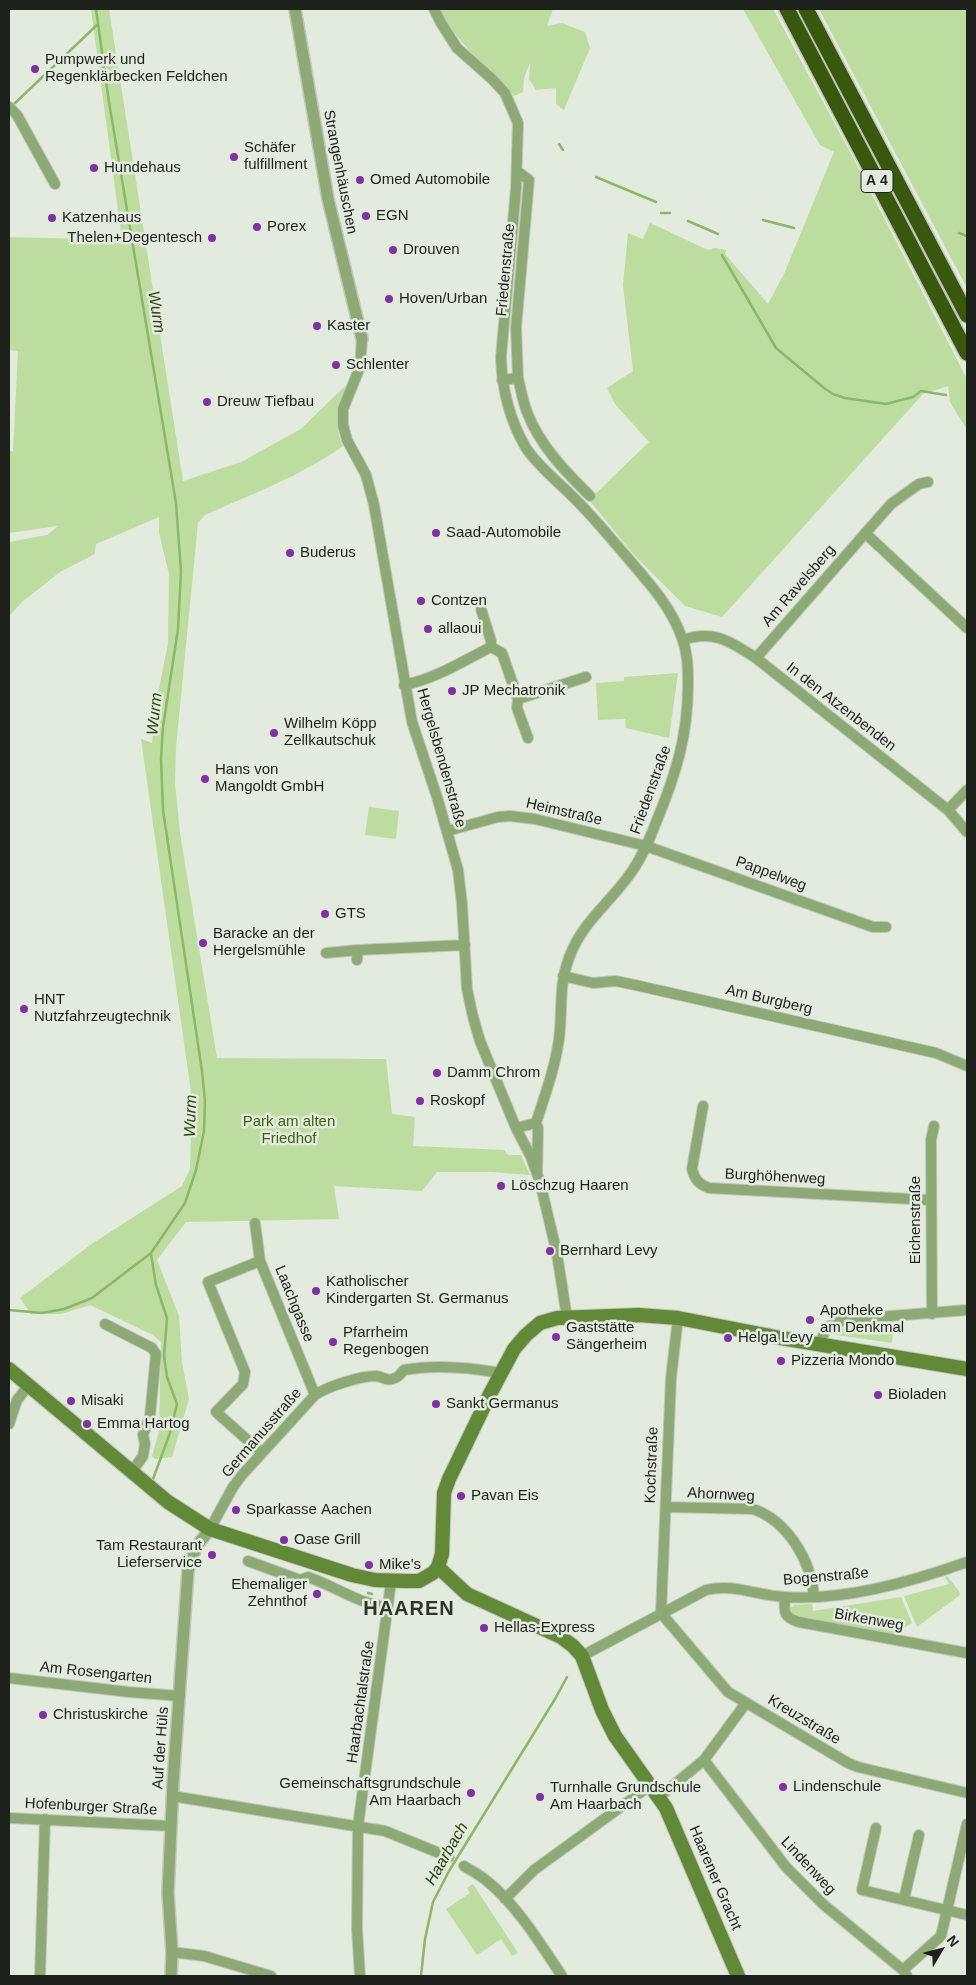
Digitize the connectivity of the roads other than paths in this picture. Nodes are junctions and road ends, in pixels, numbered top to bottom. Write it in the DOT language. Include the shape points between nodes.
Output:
graph roads {
  1 [pos="295,9"];
  2 [pos="434,9"];
  3 [pos="787,9"];
  4 [pos="806,9"];
  5 [pos="11,109"];
  6 [pos="518,171"];
  7 [pos="55,184"];
  8 [pos="967,315"];
  9 [pos="362,339"];
  10 [pos="967,353"];
  11 [pos="518,378"];
  12 [pos="502,380"];
  13 [pos="928,482"];
  14 [pos="590,496"];
  15 [pos="865,533"];
  16 [pos="481,610"];
  17 [pos="967,628"];
  18 [pos="683,640"];
  19 [pos="491,647"];
  20 [pos="756,658"];
  21 [pos="586,677"];
  22 [pos="404,685"];
  23 [pos="518,698"];
  24 [pos="528,738"];
  25 [pos="967,790"];
  26 [pos="948,810"];
  27 [pos="447,832"];
  28 [pos="967,832"];
  29 [pos="646,846"];
  30 [pos="886,927"];
  31 [pos="465,945"];
  32 [pos="326,953"];
  33 [pos="563,976"];
  34 [pos="967,1066"];
  35 [pos="703,1106"];
  36 [pos="536,1123"];
  37 [pos="934,1126"];
  38 [pos="516,1128"];
  39 [pos="537,1174"];
  40 [pos="930,1200"];
  41 [pos="255,1223"];
  42 [pos="260,1261"];
  43 [pos="967,1310"];
  44 [pos="932,1314"];
  45 [pos="567,1318"];
  46 [pos="678,1318"];
  47 [pos="105,1324"];
  48 [pos="821,1344"];
  49 [pos="967,1368"];
  50 [pos="9,1369"];
  51 [pos="501,1373"];
  52 [pos="29,1385"];
  53 [pos="315,1395"];
  54 [pos="9,1424"];
  55 [pos="262,1453"];
  56 [pos="131,1473"];
  57 [pos="666,1507"];
  58 [pos="210,1529"];
  59 [pos="248,1561"];
  60 [pos="311,1562"];
  61 [pos="967,1562"];
  62 [pos="438,1567"];
  63 [pos="331,1569"];
  64 [pos="308,1577"];
  65 [pos="391,1582"];
  66 [pos="327,1583"];
  67 [pos="814,1596"];
  68 [pos="785,1597"];
  69 [pos="388,1607"];
  70 [pos="661,1613"];
  71 [pos="967,1653"];
  72 [pos="582,1656"];
  73 [pos="9,1678"];
  74 [pos="180,1696"];
  75 [pos="746,1703"];
  76 [pos="704,1760"];
  77 [pos="655,1791"];
  78 [pos="967,1793"];
  79 [pos="172,1796"];
  80 [pos="9,1818"];
  81 [pos="44,1819"];
  82 [pos="967,1824"];
  83 [pos="171,1826"];
  84 [pos="358,1826"];
  85 [pos="876,1828"];
  86 [pos="919,1835"];
  87 [pos="449,1857"];
  88 [pos="464,1866"];
  89 [pos="505,1899"];
  90 [pos="904,1899"];
  91 [pos="948,1910"];
  92 [pos="967,1915"];
  93 [pos="172,1952"];
  94 [pos="904,1973"];
  95 [pos="40,1976"];
  96 [pos="171,1976"];
  97 [pos="271,1976"];
  98 [pos="359,1976"];
  99 [pos="562,1976"];
  100 [pos="738,1976"];
  1 -- 9 [label="street, Strangenhäuschen" via="326,191"];
  2 -- 6 [label="street, Friedenstraße" via="457,48 505,93 518,129"];
  3 -- 10 [label="highway, A 4"];
  4 -- 8 [label="highway, A 4"];
  5 -- 7 [label="street"];
  6 -- 11 [label="street, Friedenstraße" via="529,180 516,328"];
  6 -- 12 [label="street, Friedenstraße" via="503,328"];
  9 -- 22 [label="street, Hergelsbendenstraße" via="360,367 343,409 343,425 347,440 366,475 374,505"];
  11 -- 12 [label="street"];
  11 -- 14 [label="street, Friedenstraße" via="527,412 539,438 557,463"];
  12 -- 18 [label="street, Friedenstraße" via="507,404 527,449 598,523 656,592"];
  13 -- 15 [label="street, Am Ravelsberg" via="907,491"];
  15 -- 17 [label="street"];
  15 -- 20 [label="street, Am Ravelsberg"];
  16 -- 19 [label="street"];
  18 -- 20 [label="street, In den Atzenbenden" via="710,635 728,640"];
  18 -- 29 [label="street, Friedenstraße" via="688,664 688,716 684,741 676,771"];
  19 -- 22 [label="street" via="436,675"];
  19 -- 23 [label="street" via="502,653"];
  20 -- 26 [label="street, In den Atzenbenden"];
  21 -- 23 [label="street"];
  22 -- 27 [label="street, Hergelsbendenstraße" via="412,722"];
  23 -- 24 [label="street" via="517,708"];
  25 -- 26 [label="street"];
  26 -- 28 [label="street, In den Atzenbenden"];
  27 -- 29 [label="street, Heimstraße" via="486,819 510,816"];
  27 -- 31 [label="street, Hergelsbendenstraße" via="458,870"];
  29 -- 30 [label="street, Pappelweg" via="873,927"];
  29 -- 33 [label="street, Friedenstraße" via="630,874 580,933"];
  31 -- 32 [label="street" via="358,955"];
  31 -- 38 [label="street, Hergelsbendenstraße" via="467,989 473,1017"];
  33 -- 34 [label="street, Am Burgberg" via="593,983 616,981 634,985 936,1053"];
  33 -- 36 [label="street, Friedenstraße" via="555,1059"];
  35 -- 40 [label="street, Burghöhenweg" via="692,1170 699,1184 709,1188"];
  36 -- 38 [label="street"];
  36 -- 39 [label="street, Friedenstraße"];
  37 -- 40 [label="street, Eichenstraße" via="930,1140"];
  38 -- 39 [label="street, Friedenstraße"];
  39 -- 45 [label="street, Friedenstraße" via="557,1254"];
  40 -- 44 [label="street, Eichenstraße"];
  41 -- 42 [label="street, Laachgasse"];
  42 -- 53 [label="street, Laachgasse"];
  42 -- 55 [label="street" via="208,1282 245,1372 243,1384 216,1412"];
  43 -- 44 [label="street"];
  44 -- 48 [label="street" via="834,1323 825,1329"];
  45 -- 46 [label="main road" via="638,1315"];
  45 -- 51 [label="main road" via="548,1320 533,1328 514,1349"];
  46 -- 48 [label="main road"];
  46 -- 57 [label="street, Kochstraße" via="671,1378"];
  47 -- 56 [label="street" via="152,1348 156,1354 150,1416 143,1435 143,1456"];
  48 -- 49 [label="main road"];
  50 -- 52 [label="main road"];
  51 -- 53 [label="street, Germanusstraße" via="428,1366 404,1370 398,1378 388,1380 377,1376 336,1384"];
  51 -- 62 [label="main road" via="444,1492 442,1554"];
  52 -- 54 [label="street" via="17,1400"];
  52 -- 56 [label="main road"];
  53 -- 55 [label="street, Germanusstraße"];
  55 -- 58 [label="street, Germanusstraße" via="233,1487"];
  56 -- 58 [label="main road"];
  57 -- 67 [label="street, Ahornweg" via="753,1510 765,1514 790,1536 805,1558 813,1579"];
  57 -- 70 [label="street, Kochstraße"];
  58 -- 60 [label="main road"];
  58 -- 74 [label="street, Auf der Hüls" via="196,1547 188,1571"];
  59 -- 64 [label="street" via="300,1580"];
  60 -- 63 [label="main road"];
  60 -- 64 [label="street"];
  61 -- 67 [label="street, Bogenstraße" via="911,1580"];
  62 -- 65 [label="main road" via="419,1581"];
  62 -- 72 [label="main road, Haarener Gracht" via="467,1594 562,1637"];
  63 -- 65 [label="main road"];
  63 -- 66 [label="street"];
  64 -- 66 [label="street"];
  65 -- 69 [label="street, Haarbachtalstraße"];
  66 -- 69 [label="street" via="332,1589 374,1606"];
  67 -- 68 [label="street, Bogenstraße"];
  68 -- 70 [label="street, Bogenstraße" via="716,1587"];
  68 -- 71 [label="street, Birkenweg" via="784,1612 799,1622"];
  69 -- 84 [label="street, Haarbachtalstraße"];
  70 -- 72 [label="street, Bogenstraße"];
  70 -- 75 [label="street, Kreuzstraße" via="728,1692"];
  72 -- 77 [label="main road, Haarener Gracht" via="615,1736"];
  73 -- 74 [label="street, Am Rosengarten"];
  74 -- 79 [label="street, Auf der Hüls"];
  75 -- 76 [label="street"];
  75 -- 78 [label="street, Kreuzstraße" via="848,1763"];
  76 -- 77 [label="street"];
  76 -- 94 [label="street, Lindenweg" via="786,1867 824,1905"];
  77 -- 89 [label="street" via="534,1870"];
  77 -- 100 [label="main road, Haarener Gracht" via="687,1853"];
  79 -- 83 [label="street, Auf der Hüls"];
  79 -- 84 [label="street"];
  80 -- 81 [label="street, Hofenburger Straße"];
  81 -- 83 [label="street, Hofenburger Straße"];
  81 -- 95 [label="street"];
  82 -- 91 [label="street"];
  83 -- 93 [label="street, Auf der Hüls" via="168,1893"];
  84 -- 87 [label="street" via="385,1831"];
  84 -- 98 [label="street, Haarbachtalstraße"];
  85 -- 90 [label="street" via="862,1890"];
  86 -- 90 [label="street"];
  88 -- 89 [label="street" via="488,1881"];
  89 -- 99 [label="street"];
  90 -- 91 [label="street"];
  91 -- 92 [label="street"];
  91 -- 94 [label="street" via="940,1936"];
  93 -- 96 [label="street, Auf der Hüls"];
  93 -- 97 [label="street" via="204,1956"];
}
